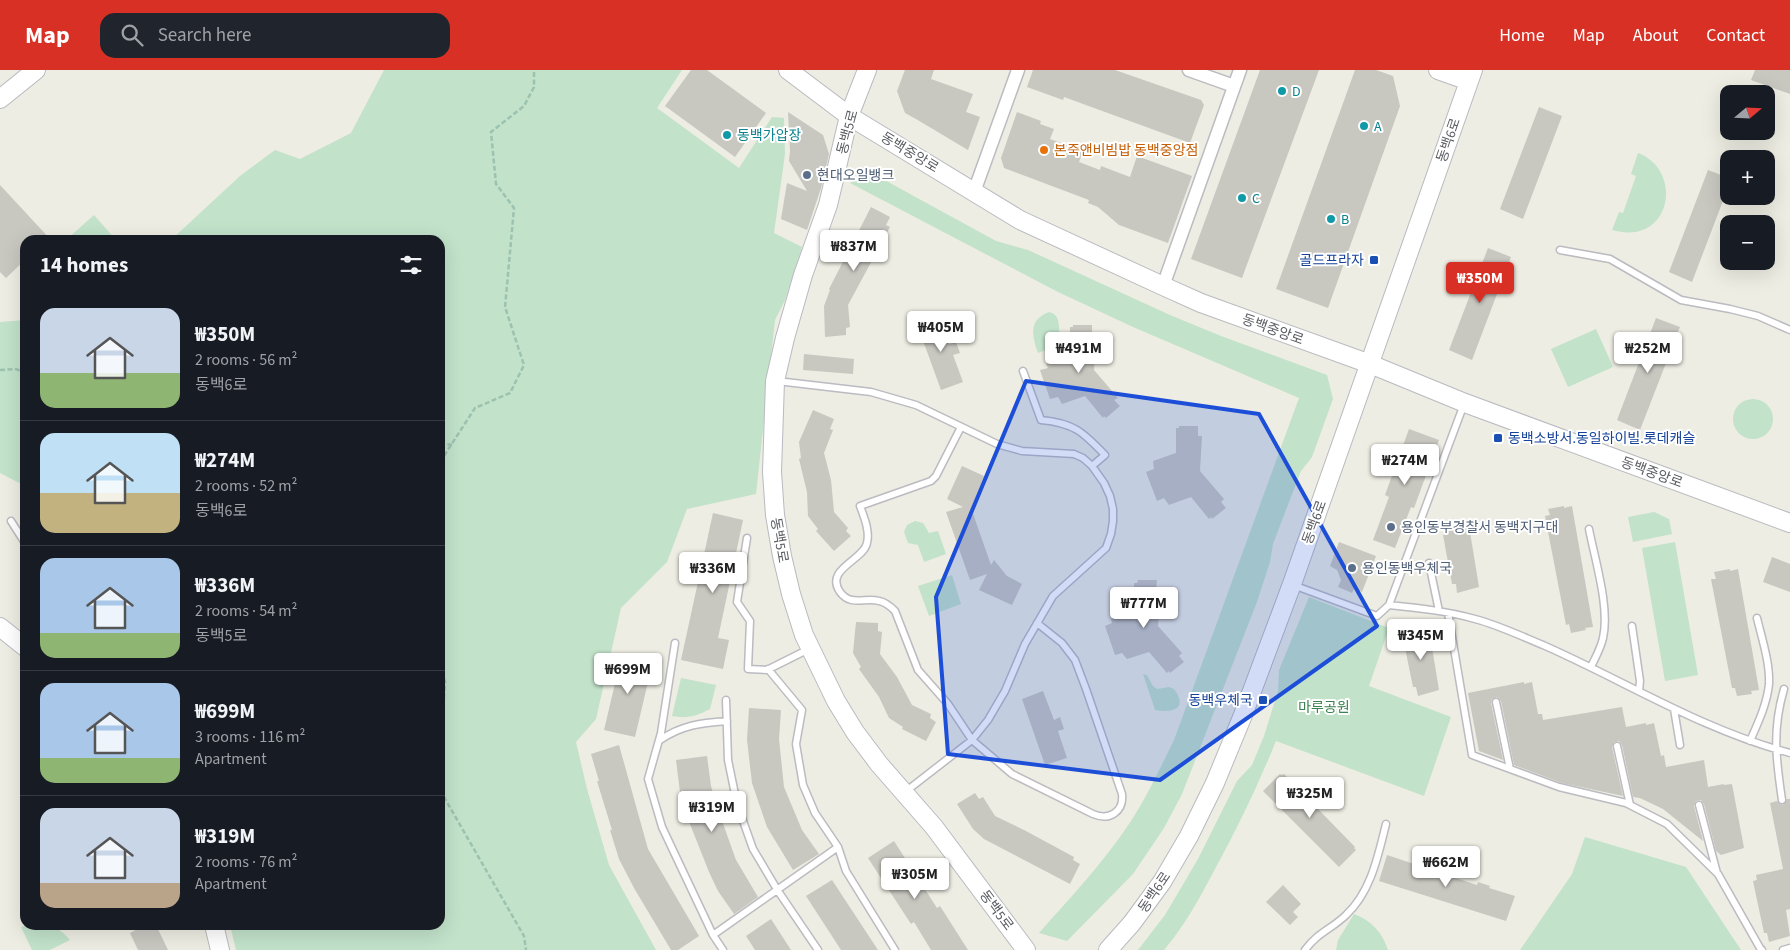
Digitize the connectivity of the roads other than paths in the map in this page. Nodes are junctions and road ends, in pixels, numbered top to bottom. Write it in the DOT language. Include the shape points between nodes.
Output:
graph roads {
  1 [pos="36,70"];
  2 [pos="788,70"];
  3 [pos="866,70"];
  4 [pos="1018,70"];
  5 [pos="1189,70"];
  6 [pos="1240,70"];
  7 [pos="1438,70"];
  8 [pos="1471,76"];
  9 [pos="1234,86"];
  10 [pos="1,97"];
  11 [pos="850,116"];
  12 [pos="974,192"];
  13 [pos="1560,250"];
  14 [pos="1163,286"];
  15 [pos="1790,330"];
  16 [pos="1370,364"];
  17 [pos="1023,371"];
  18 [pos="775,381"];
  19 [pos="1465,403"];
  20 [pos="961,427"];
  21 [pos="1092,466"];
  22 [pos="11,521"];
  23 [pos="1790,523"];
  24 [pos="1589,529"];
  25 [pos="20,535"];
  26 [pos="747,538"];
  27 [pos="1429,563"];
  28 [pos="1292,584"];
  29 [pos="1389,605"];
  30 [pos="1439,611"];
  31 [pos="1448,612"];
  32 [pos="1757,618"];
  33 [pos="1037,623"];
  34 [pos="1632,626"];
  35 [pos="0,628"];
  36 [pos="20,643"];
  37 [pos="675,643"];
  38 [pos="810,648"];
  39 [pos="1590,667"];
  40 [pos="768,669"];
  41 [pos="1784,689"];
  42 [pos="1639,691"];
  43 [pos="726,700"];
  44 [pos="1496,702"];
  45 [pos="1674,710"];
  46 [pos="727,721"];
  47 [pos="659,740"];
  48 [pos="972,740"];
  49 [pos="1750,741"];
  50 [pos="1680,745"];
  51 [pos="1617,746"];
  52 [pos="1775,749"];
  53 [pos="1790,753"];
  54 [pos="1510,769"];
  55 [pos="904,793"];
  56 [pos="1782,800"];
  57 [pos="1630,805"];
  58 [pos="1699,805"];
  59 [pos="1386,824"];
  60 [pos="838,847"];
  61 [pos="1718,874"];
  62 [pos="778,891"];
  63 [pos="215,930"];
  64 [pos="713,935"];
  65 [pos="1790,948"];
  66 [pos="220,950"];
  67 [pos="724,950"];
  68 [pos="818,950"];
  69 [pos="895,950"];
  70 [pos="1026,950"];
  71 [pos="1108,950"];
  72 [pos="1305,950"];
  73 [pos="1762,950"];
  74 [pos="1783,950"];
  1 -- 10 [label="street"];
  2 -- 11 [label="street, 동백중앙로"];
  3 -- 11 [label="street, 동백5로"];
  4 -- 12 [label="street"];
  5 -- 9 [label="street"];
  6 -- 9 [label="street"];
  7 -- 8 [label="street"];
  8 -- 16 [label="street, 동백6로"];
  9 -- 14 [label="street"];
  11 -- 12 [label="street, 동백중앙로"];
  11 -- 18 [label="street, 동백5로" via="828,205 803,275"];
  12 -- 14 [label="street, 동백중앙로" via="1020,220"];
  13 -- 15 [label="lane" via="1610,260 1681,300 1730,308"];
  14 -- 16 [label="street, 동백중앙로"];
  16 -- 19 [label="street, 동백중앙로"];
  16 -- 28 [label="street, 동백6로"];
  17 -- 21 [label="lane" via="1041,420 1059,421 1084,433 1105,455"];
  18 -- 20 [label="lane" via="872,392 916,405"];
  18 -- 38 [label="street, 동백5로" via="772,472 775,515 791,594"];
  19 -- 23 [label="street, 동백중앙로"];
  19 -- 29 [label="lane"];
  20 -- 21 [label="lane" via="1009,448 1074,454"];
  20 -- 48 [label="lane" via="931,481 860,506 868,535 867,545 862,553 844,565 837,583 839,591 852,601 879,600 895,611 918,670 948,704"];
  21 -- 33 [label="lane" via="1110,496 1113,509 1111,534 1106,548 1053,596"];
  22 -- 25 [label="lane"];
  24 -- 39 [label="lane" via="1603,602 1604,629 1603,640"];
  26 -- 40 [label="lane" via="737,602 750,621 748,669"];
  27 -- 30 [label="lane"];
  28 -- 29 [label="lane" via="1377,616"];
  28 -- 71 [label="street, 동백6로" via="1243,715 1189,836 1162,882"];
  29 -- 30 [label="lane"];
  30 -- 31 [label="lane"];
  31 -- 39 [label="lane" via="1492,624"];
  31 -- 54 [label="lane" via="1472,755"];
  32 -- 49 [label="lane" via="1769,685"];
  33 -- 48 [label="lane" via="1001,698"];
  33 -- 48 [label="lane" via="1062,642 1075,660 1120,788 1121,807 1106,817 1093,814 1012,774"];
  34 -- 42 [label="lane"];
  35 -- 36 [label="street"];
  37 -- 47 [label="lane"];
  38 -- 40 [label="lane"];
  38 -- 55 [label="street, 동백5로" via="855,732"];
  39 -- 42 [label="lane"];
  40 -- 60 [label="lane" via="802,710 796,744 802,785 815,813"];
  41 -- 52 [label="lane"];
  42 -- 45 [label="lane"];
  43 -- 46 [label="lane"];
  44 -- 54 [label="lane"];
  45 -- 49 [label="lane"];
  45 -- 50 [label="lane"];
  46 -- 47 [label="lane" via="693,724 672,731"];
  46 -- 62 [label="lane" via="728,760 736,804 753,848"];
  47 -- 64 [label="lane" via="648,779 662,827"];
  48 -- 55 [label="lane"];
  49 -- 52 [label="lane"];
  51 -- 57 [label="lane"];
  52 -- 53 [label="lane"];
  52 -- 56 [label="lane"];
  54 -- 57 [label="lane" via="1559,787"];
  55 -- 70 [label="street, 동백5로" via="934,827"];
  57 -- 61 [label="lane" via="1667,824"];
  58 -- 61 [label="lane"];
  59 -- 72 [label="lane" via="1373,872 1358,901 1344,918 1318,934"];
  60 -- 62 [label="lane"];
  60 -- 69 [label="lane" via="846,871"];
  61 -- 73 [label="lane"];
  62 -- 64 [label="lane"];
  62 -- 68 [label="lane"];
  63 -- 66 [label="street"];
  64 -- 67 [label="lane"];
  65 -- 74 [label="lane"];
}
